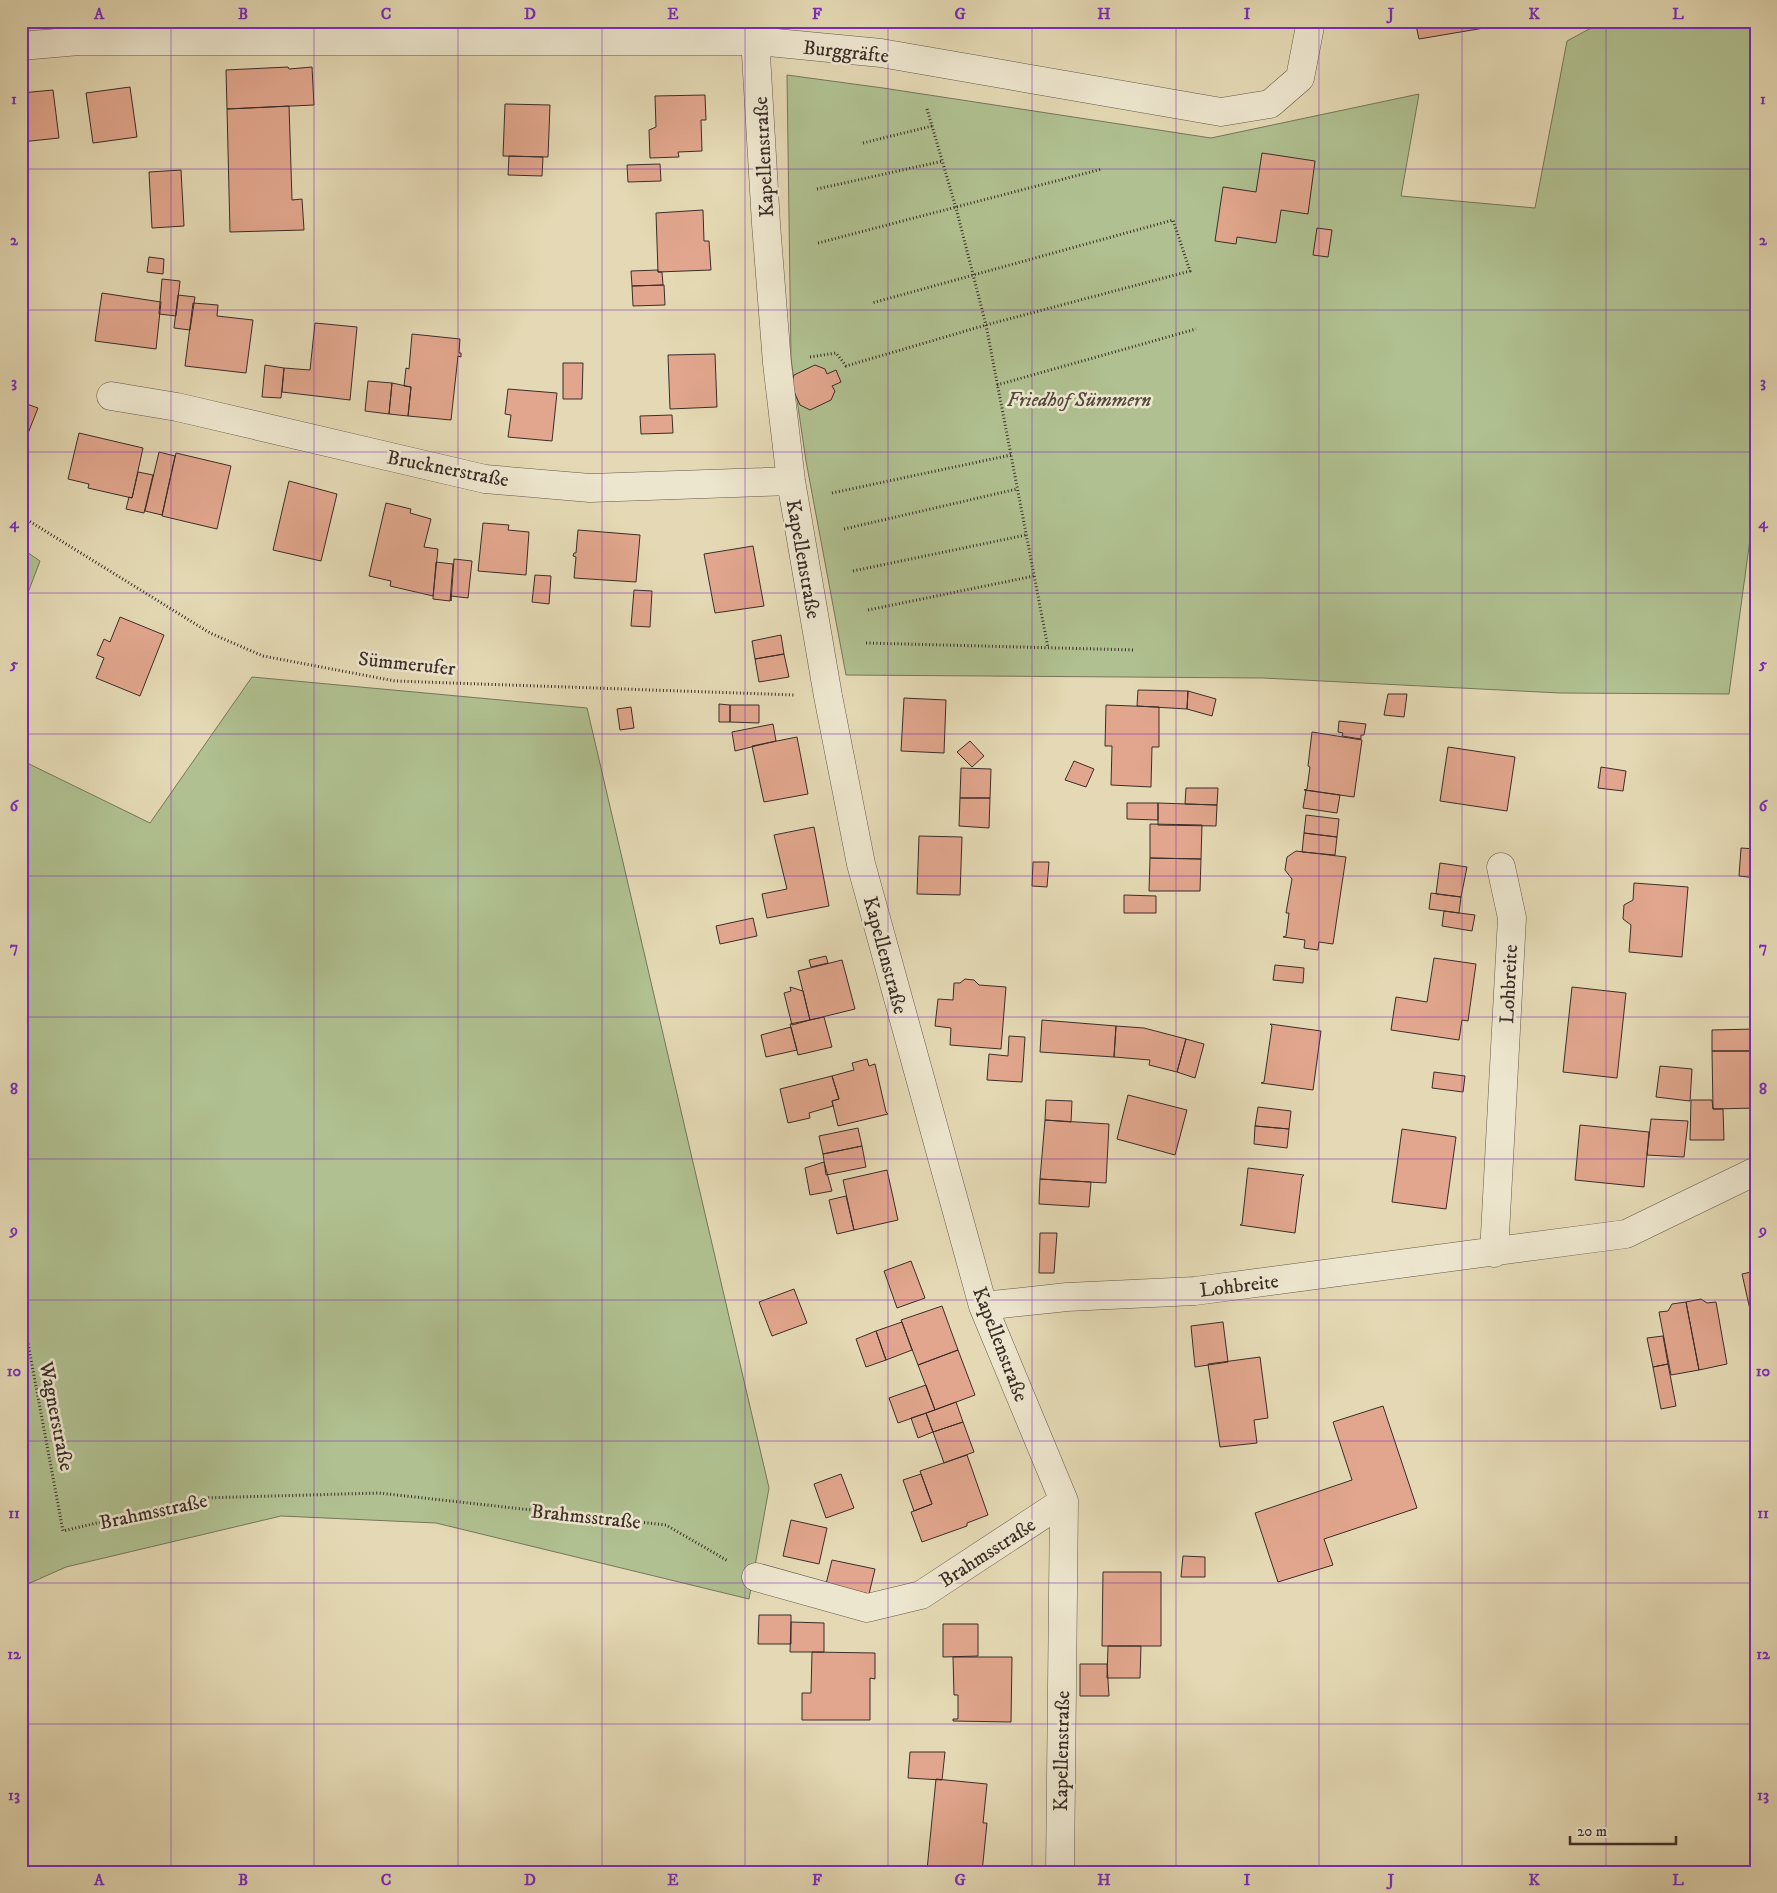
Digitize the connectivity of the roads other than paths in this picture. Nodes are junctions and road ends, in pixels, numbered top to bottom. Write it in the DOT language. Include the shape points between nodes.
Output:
graph roads {
  1 [pos="1311,21"];
  2 [pos="78,31"];
  3 [pos="756,31"];
  4 [pos="21,46"];
  5 [pos="111,396"];
  6 [pos="791,481"];
  7 [pos="1501,867"];
  8 [pos="1756,1171"];
  9 [pos="1494,1253"];
  10 [pos="983,1306"];
  11 [pos="1064,1501"];
  12 [pos="756,1577"];
  13 [pos="1060,1872"];
  1 -- 3 [label="street, Burggräfte" via="1300,78 1270,104 1222,112"];
  2 -- 3 [label="street, Burggräfte"];
  2 -- 4 [label="street, Burggräfte"];
  3 -- 6 [label="street, Kapellenstraße" via="766,224 777,363"];
  5 -- 6 [label="street, Brucknerstraße" via="178,408 485,478 590,488"];
  6 -- 10 [label="street, Kapellenstraße" via="861,864"];
  7 -- 9 [label="street, Lohbreite" via="1512,918"];
  8 -- 9 [label="street, Lohbreite" via="1626,1234"];
  9 -- 10 [label="street, Lohbreite" via="1195,1291 1066,1297"];
  10 -- 11 [label="street, Kapellenstraße"];
  11 -- 12 [label="street, Brahmsstraße" via="921,1596 867,1608"];
  11 -- 13 [label="street, Kapellenstraße"];
}
